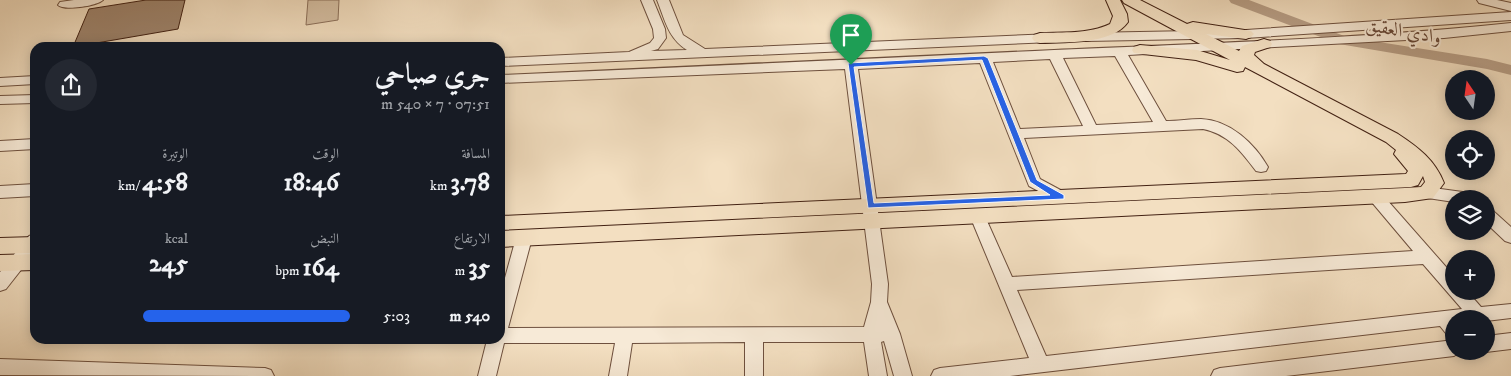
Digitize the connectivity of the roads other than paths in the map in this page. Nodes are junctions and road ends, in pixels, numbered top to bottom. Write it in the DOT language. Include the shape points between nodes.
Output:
graph roads {
  1 [pos="66,0"];
  2 [pos="97,0"];
  3 [pos="647,0"];
  4 [pos="663,0"];
  5 [pos="1113,0"];
  6 [pos="1483,0"];
  7 [pos="1136,4"];
  8 [pos="1508,13"];
  9 [pos="670,15"];
  10 [pos="654,17"];
  11 [pos="1511,27"];
  12 [pos="1246,34"];
  13 [pos="1040,38"];
  14 [pos="1198,40"];
  15 [pos="1264,44"];
  16 [pos="1140,50"];
  17 [pos="1119,51"];
  18 [pos="1054,54"];
  19 [pos="707,55"];
  20 [pos="617,58"];
  21 [pos="984,58"];
  22 [pos="505,62"];
  23 [pos="851,65"];
  24 [pos="1262,73"];
  25 [pos="505,79"];
  26 [pos="30,80"];
  27 [pos="0,82"];
  28 [pos="30,99"];
  29 [pos="0,100"];
  30 [pos="1162,126"];
  31 [pos="1092,130"];
  32 [pos="1015,134"];
  33 [pos="30,144"];
  34 [pos="0,146"];
  35 [pos="1260,167"];
  36 [pos="30,190"];
  37 [pos="0,192"];
  38 [pos="1426,193"];
  39 [pos="1376,196"];
  40 [pos="1445,196"];
  41 [pos="1061,197"];
  42 [pos="870,213"];
  43 [pos="978,216"];
  44 [pos="1495,222"];
  45 [pos="505,223"];
  46 [pos="1511,237"];
  47 [pos="524,238"];
  48 [pos="505,239"];
  49 [pos="0,246"];
  50 [pos="26,253"];
  51 [pos="1427,256"];
  52 [pos="1445,277"];
  53 [pos="0,284"];
  54 [pos="1006,284"];
  55 [pos="1464,300"];
  56 [pos="879,302"];
  57 [pos="505,308"];
  58 [pos="1473,310"];
  59 [pos="1511,311"];
  60 [pos="1495,313"];
  61 [pos="1445,324"];
  62 [pos="871,333"];
  63 [pos="891,334"];
  64 [pos="624,335"];
  65 [pos="754,335"];
  66 [pos="505,336"];
  67 [pos="1511,341"];
  68 [pos="1495,343"];
  69 [pos="495,344"];
  70 [pos="1445,349"];
  71 [pos="1040,364"];
  72 [pos="0,368"];
  73 [pos="265,376"];
  74 [pos="487,376"];
  75 [pos="618,376"];
  76 [pos="754,376"];
  77 [pos="878,376"];
  78 [pos="902,376"];
  79 [pos="940,376"];
  80 [pos="1220,376"];
  1 -- 2 [label="street" via="64,5"];
  3 -- 10 [label="street"];
  4 -- 9 [label="street"];
  5 -- 13 [label="main road" via="1120,22 1110,31"];
  5 -- 14 [label="main road"];
  6 -- 8 [label="street"];
  7 -- 12 [label="main road" via="1192,26"];
  7 -- 14 [label="main road"];
  8 -- 12 [label="street"];
  9 -- 10 [label="street"];
  9 -- 19 [label="street" via="679,39"];
  10 -- 20 [label="street" via="660,38 654,46"];
  11 -- 15 [label="street"];
  12 -- 14 [label="street"];
  13 -- 14 [label="street"];
  13 -- 19 [label="street"];
  14 -- 15 [label="street"];
  14 -- 16 [label="street"];
  14 -- 24 [label="main road"];
  15 -- 24 [label="main road" via="1248,49 1246,55"];
  16 -- 17 [label="street"];
  16 -- 24 [label="main road" via="1209,58"];
  17 -- 18 [label="street"];
  17 -- 30 [label="street"];
  18 -- 21 [label="street"];
  18 -- 31 [label="street"];
  19 -- 20 [label="street"];
  20 -- 22 [label="street"];
  21 -- 23 [label="street"];
  21 -- 32 [label="street"];
  23 -- 25 [label="street"];
  23 -- 42 [label="street"];
  24 -- 38 [label="main road" via="1408,148 1431,173 1435,183"];
  24 -- 41 [label="main road" via="1409,158 1417,171 1411,180"];
  26 -- 27 [label="street"];
  28 -- 29 [label="street"];
  30 -- 31 [label="street"];
  30 -- 35 [label="street" via="1202,124 1225,130 1236,137"];
  31 -- 32 [label="street"];
  32 -- 41 [label="street" via="1034,182"];
  33 -- 34 [label="street"];
  36 -- 37 [label="street"];
  38 -- 39 [label="main road"];
  38 -- 40 [label="street"];
  39 -- 43 [label="main road"];
  39 -- 51 [label="street"];
  41 -- 42 [label="main road"];
  42 -- 43 [label="main road"];
  42 -- 45 [label="main road"];
  42 -- 47 [label="main road"];
  42 -- 56 [label="street" via="880,284"];
  43 -- 54 [label="street"];
  44 -- 46 [label="street"];
  47 -- 48 [label="main road"];
  47 -- 57 [label="street"];
  49 -- 50 [label="main road"];
  50 -- 53 [label="street"];
  51 -- 52 [label="street"];
  51 -- 54 [label="street"];
  54 -- 71 [label="street"];
  55 -- 58 [label="street"];
  56 -- 62 [label="street"];
  56 -- 63 [label="street"];
  59 -- 60 [label="street"];
  61 -- 71 [label="street"];
  62 -- 63 [label="street"];
  62 -- 65 [label="street"];
  62 -- 77 [label="street"];
  63 -- 78 [label="street"];
  64 -- 65 [label="street"];
  64 -- 66 [label="street"];
  64 -- 75 [label="street"];
  65 -- 76 [label="street"];
  67 -- 68 [label="street"];
  69 -- 74 [label="street"];
  70 -- 80 [label="street"];
  71 -- 79 [label="street"];
  72 -- 73 [label="street"];
}
